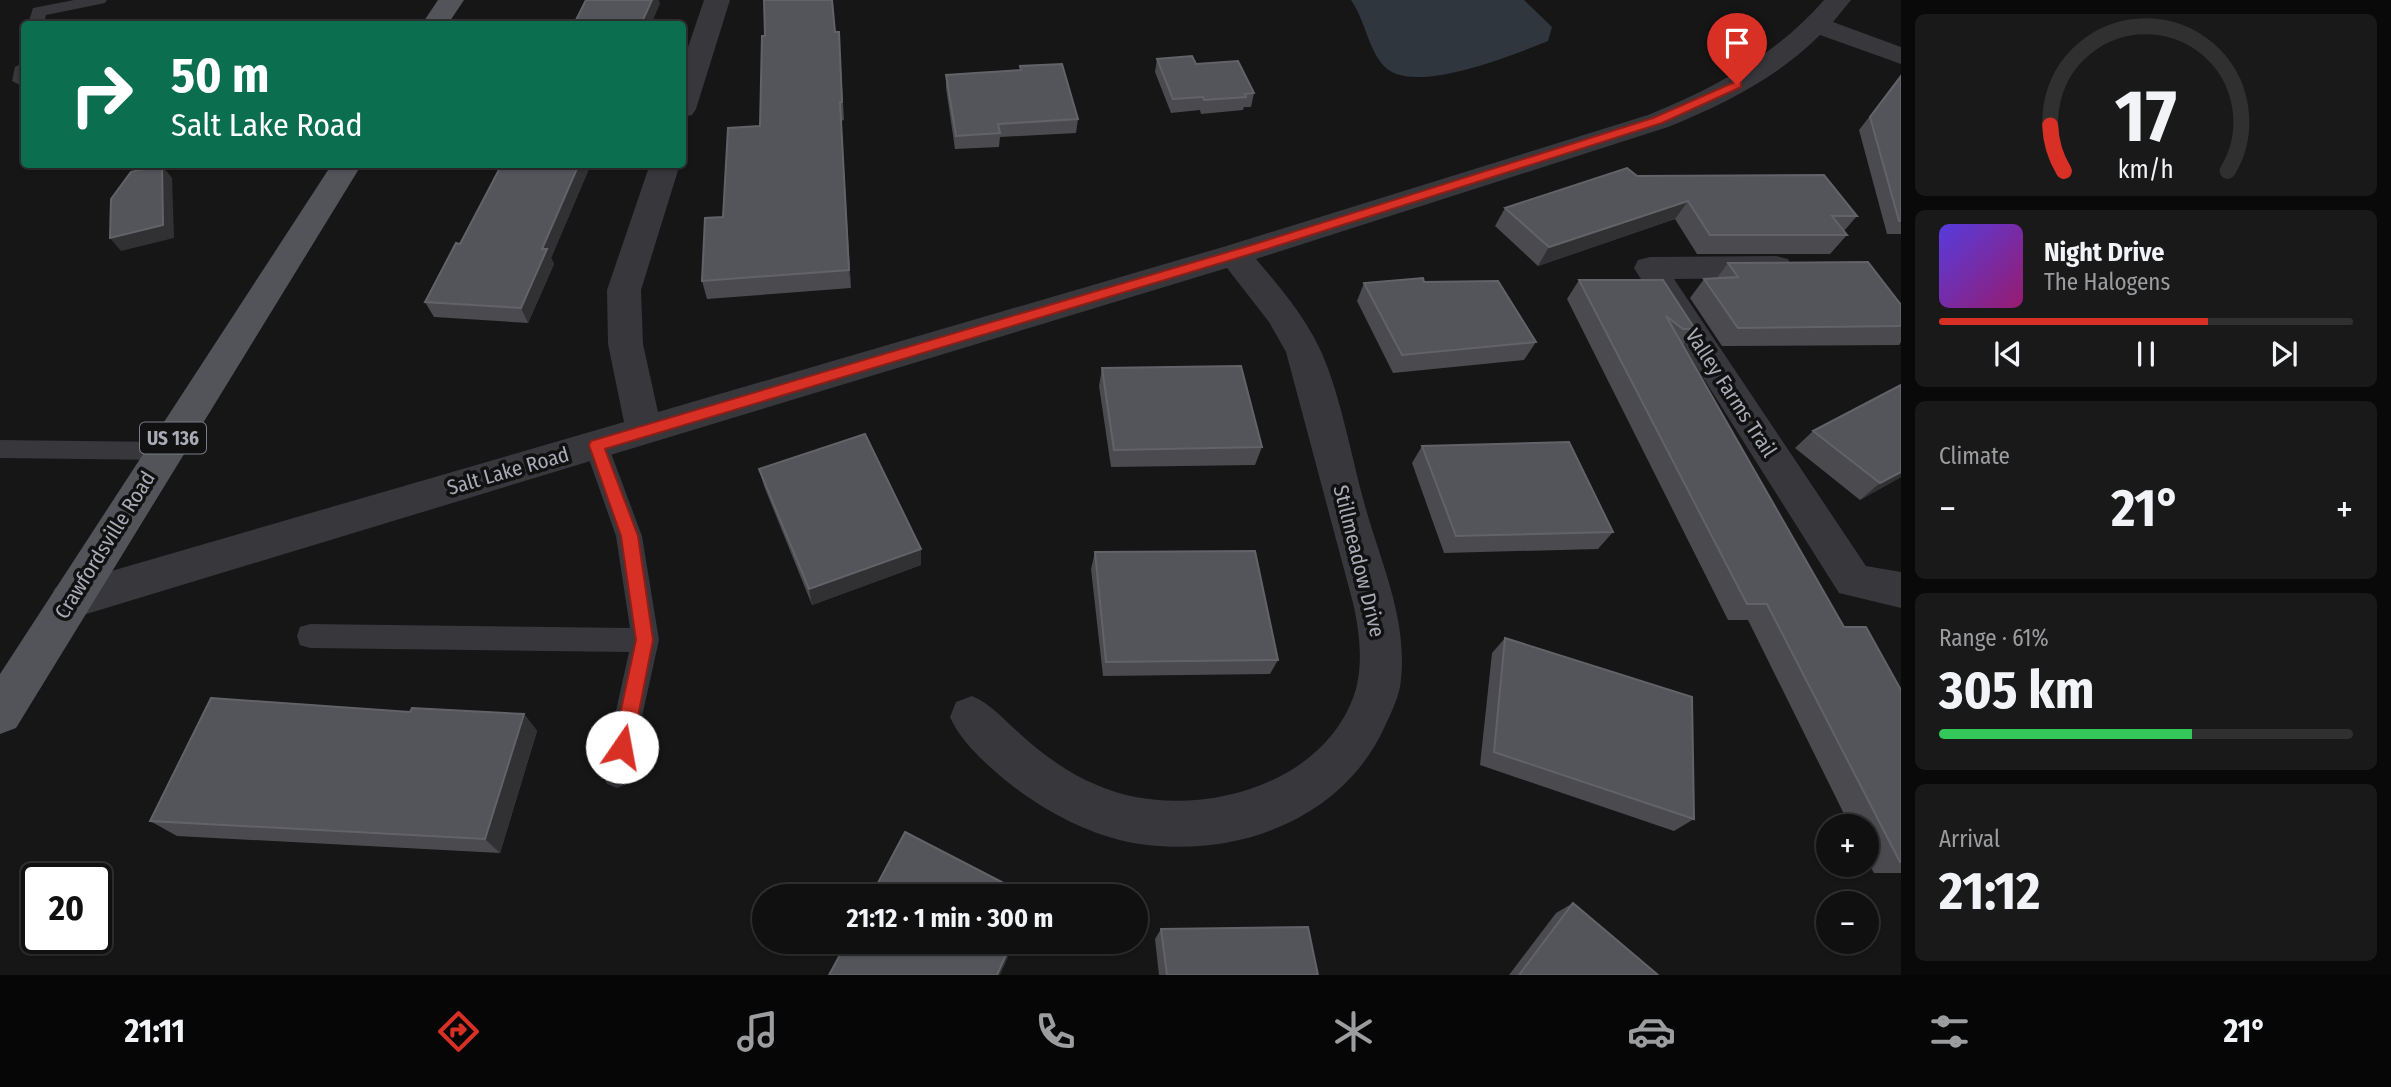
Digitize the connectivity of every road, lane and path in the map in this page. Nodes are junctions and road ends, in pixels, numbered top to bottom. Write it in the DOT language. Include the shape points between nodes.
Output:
graph roads {
  1 [pos="99,0"];
  2 [pos="451,0"];
  3 [pos="718,0"];
  4 [pos="1828,13"];
  5 [pos="37,21"];
  6 [pos="437,21"];
  7 [pos="1901,55"];
  8 [pos="686,97"];
  9 [pos="344,168"];
  10 [pos="664,168"];
  11 [pos="1234,255"];
  12 [pos="1803,267"];
  13 [pos="645,431"];
  14 [pos="596,445"];
  15 [pos="0,449"];
  16 [pos="165,451"];
  17 [pos="1901,590"];
  18 [pos="70,601"];
  19 [pos="310,636"];
  20 [pos="645,640"];
  21 [pos="0,713"];
  22 [pos="972,717"];
  23 [pos="617,774"];
  1 -- 5 [label="lane" via="39,12"];
  2 -- 6 [label="main road"];
  3 -- 8 [label="street"];
  4 -- 7 [label="street"];
  4 -- 11 [label="street, Salt Lake Road" via="1784,56 1680,113"];
  9 -- 16 [label="main road, Crawfordsville Road / US 136"];
  10 -- 13 [label="street" via="624,290 624,352"];
  11 -- 13 [label="street, Salt Lake Road"];
  11 -- 22 [label="street, Stillmeadow Drive" via="1285,318 1311,369 1378,624 1377,683 1366,720 1344,754 1295,796 1240,817 1180,825 1130,819 1063,793 1003,751"];
  12 -- 17 [label="street, Valley Farms Trail" via="1650,268 1853,581"];
  13 -- 14 [label="street, Salt Lake Road"];
  14 -- 18 [label="street, Salt Lake Road"];
  14 -- 20 [label="lane" via="629,536"];
  15 -- 16 [label="lane"];
  16 -- 18 [label="main road, Crawfordsville Road / US 136"];
  18 -- 21 [label="main road, Crawfordsville Road / US 136"];
  19 -- 20 [label="lane"];
  20 -- 23 [label="lane"];
}
